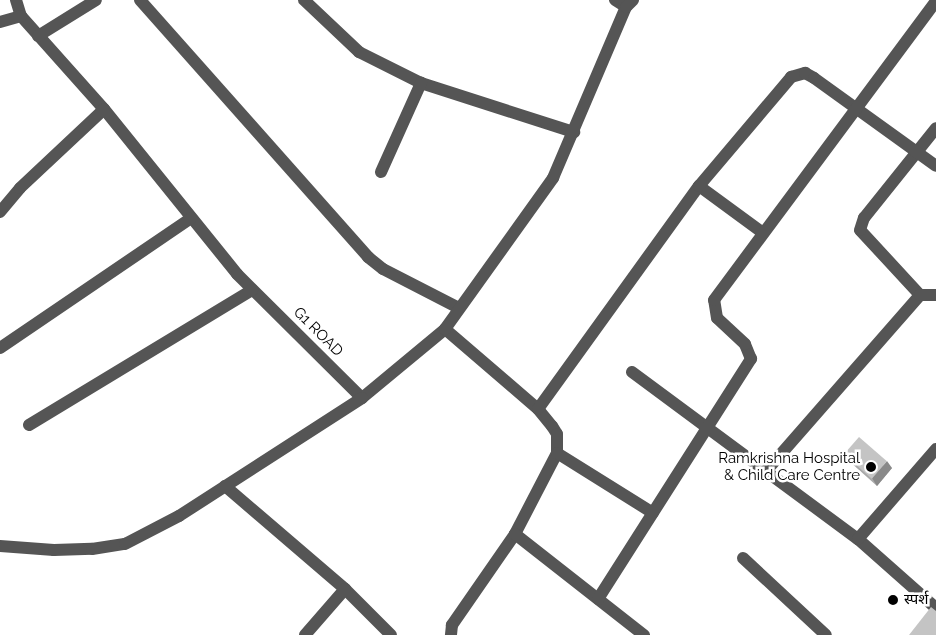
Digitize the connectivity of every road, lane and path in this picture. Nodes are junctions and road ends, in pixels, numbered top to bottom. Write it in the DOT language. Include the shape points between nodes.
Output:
graph roads {
  1 [pos="16,0"];
  2 [pos="96,0"];
  3 [pos="140,0"];
  4 [pos="304,0"];
  5 [pos="936,1"];
  6 [pos="625,2"];
  7 [pos="21,16"];
  8 [pos="0,22"];
  9 [pos="38,36"];
  10 [pos="421,83"];
  11 [pos="856,108"];
  12 [pos="104,109"];
  13 [pos="936,128"];
  14 [pos="574,132"];
  15 [pos="918,153"];
  16 [pos="936,166"];
  17 [pos="381,172"];
  18 [pos="699,186"];
  19 [pos="0,212"];
  20 [pos="191,218"];
  21 [pos="763,233"];
  22 [pos="252,290"];
  23 [pos="920,295"];
  24 [pos="936,295"];
  25 [pos="459,308"];
  26 [pos="445,329"];
  27 [pos="0,348"];
  28 [pos="632,372"];
  29 [pos="362,398"];
  30 [pos="538,409"];
  31 [pos="29,425"];
  32 [pos="707,428"];
  33 [pos="936,449"];
  34 [pos="557,453"];
  35 [pos="766,471"];
  36 [pos="225,486"];
  37 [pos="653,513"];
  38 [pos="515,534"];
  39 [pos="858,538"];
  40 [pos="0,546"];
  41 [pos="743,558"];
  42 [pos="345,589"];
  43 [pos="598,599"];
  44 [pos="936,608"];
  45 [pos="305,635"];
  46 [pos="391,635"];
  47 [pos="452,635"];
  48 [pos="644,635"];
  49 [pos="826,635"];
  1 -- 7 [label="street, G1 ROAD"];
  2 -- 9 [label="street"];
  3 -- 25 [label="street" via="368,257 383,269"];
  4 -- 10 [label="street" via="359,52"];
  5 -- 11 [label="street"];
  6 -- 14 [label="street"];
  7 -- 8 [label="street"];
  7 -- 9 [label="street, G1 ROAD"];
  9 -- 12 [label="street, G1 ROAD"];
  10 -- 14 [label="street"];
  10 -- 17 [label="street"];
  11 -- 15 [label="street"];
  11 -- 18 [label="street" via="805,73 796,74"];
  11 -- 21 [label="street"];
  12 -- 19 [label="street" via="20,188"];
  12 -- 20 [label="street, G1 ROAD"];
  13 -- 15 [label="street"];
  14 -- 25 [label="street" via="552,178"];
  15 -- 16 [label="street"];
  15 -- 23 [label="street" via="864,218 860,230"];
  18 -- 21 [label="street"];
  18 -- 30 [label="street"];
  20 -- 22 [label="street, G1 ROAD"];
  20 -- 27 [label="street"];
  21 -- 32 [label="street" via="714,300 717,318 745,344 751,359"];
  22 -- 29 [label="street, G1 ROAD"];
  22 -- 31 [label="street"];
  23 -- 24 [label="street"];
  23 -- 35 [label="street"];
  25 -- 26 [label="street"];
  26 -- 29 [label="street"];
  26 -- 30 [label="street"];
  28 -- 32 [label="street"];
  29 -- 36 [label="street"];
  30 -- 34 [label="street" via="557,434"];
  32 -- 35 [label="street"];
  32 -- 37 [label="street"];
  33 -- 39 [label="street"];
  34 -- 37 [label="street"];
  34 -- 38 [label="street"];
  35 -- 39 [label="street"];
  36 -- 40 [label="street" via="172,520 125,544 54,550"];
  36 -- 42 [label="street"];
  37 -- 43 [label="street"];
  38 -- 43 [label="street"];
  38 -- 47 [label="street" via="452,625"];
  39 -- 44 [label="street"];
  41 -- 49 [label="street"];
  42 -- 45 [label="street"];
  42 -- 46 [label="street"];
  43 -- 48 [label="street"];
}
